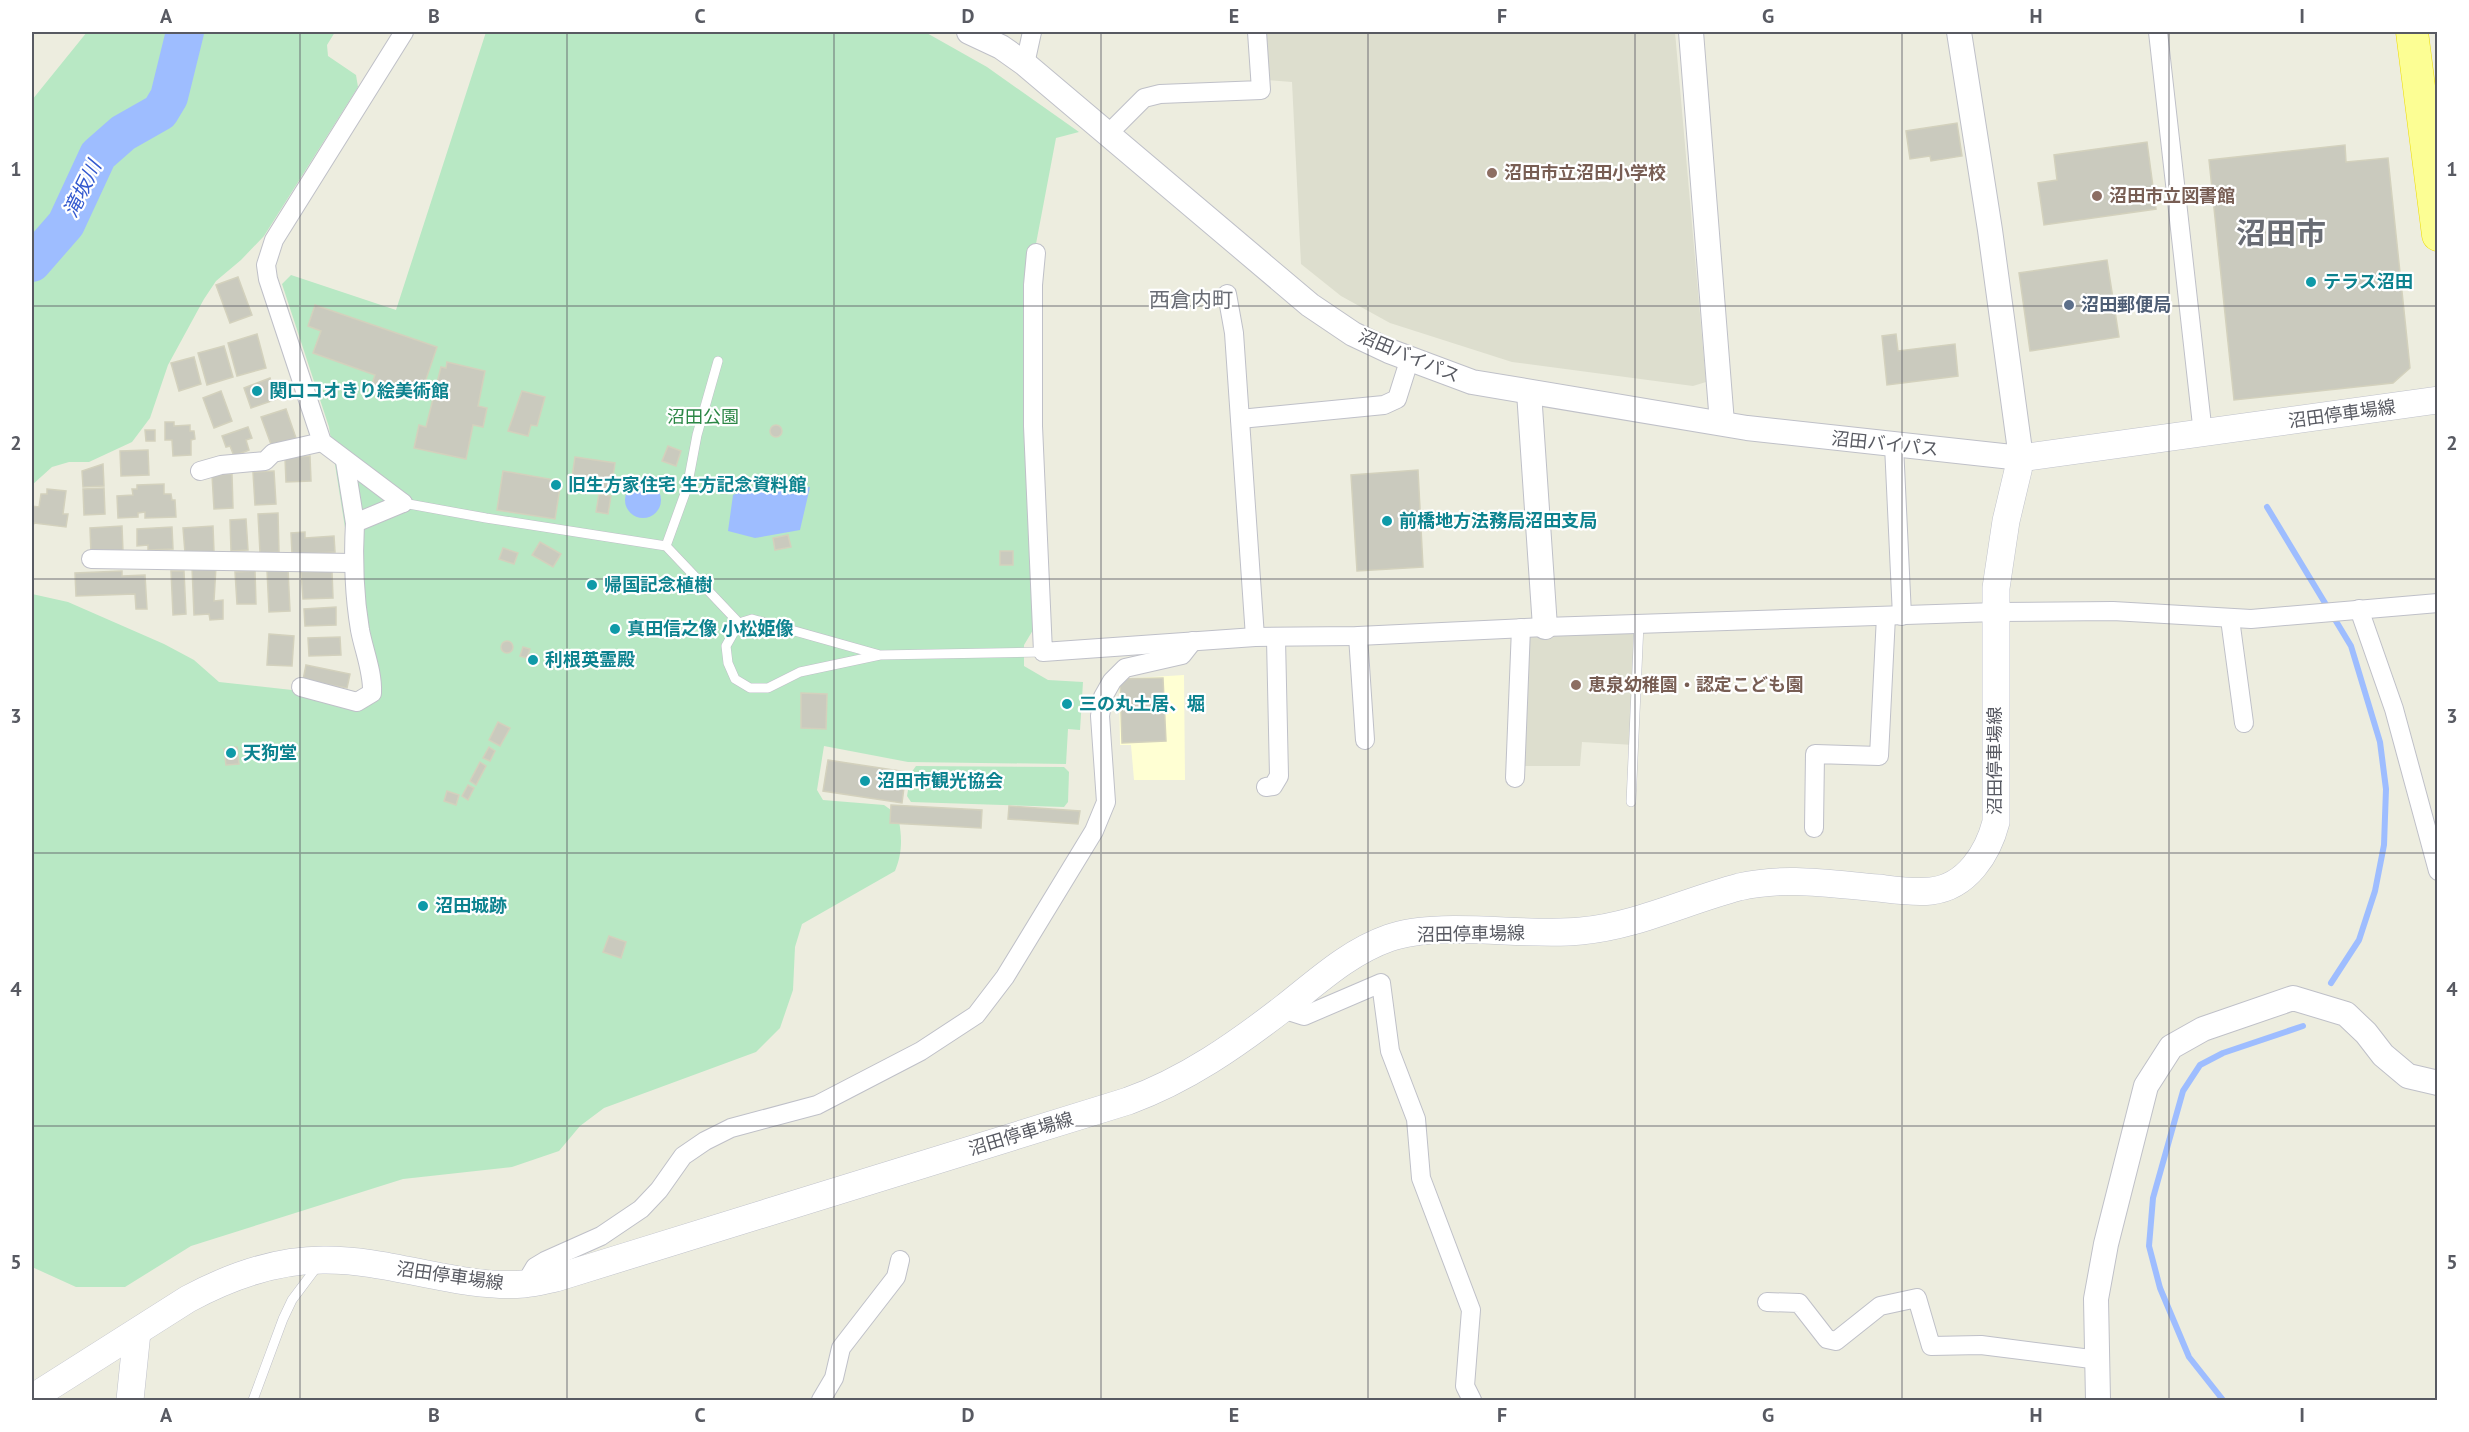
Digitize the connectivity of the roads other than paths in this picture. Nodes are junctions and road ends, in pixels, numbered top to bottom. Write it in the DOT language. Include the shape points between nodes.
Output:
graph roads {
  1 [pos="404,32"];
  2 [pos="969,32"];
  3 [pos="1032,32"];
  4 [pos="1257,32"];
  5 [pos="1691,32"];
  6 [pos="1959,32"];
  7 [pos="2158,32"];
  8 [pos="2412,32"];
  9 [pos="1025,64"];
  10 [pos="1109,133"];
  11 [pos="2438,235"];
  12 [pos="1036,253"];
  13 [pos="1227,294"];
  14 [pos="718,361"];
  15 [pos="1410,361"];
  16 [pos="1529,392"];
  17 [pos="2438,400"];
  18 [pos="1240,419"];
  19 [pos="1722,423"];
  20 [pos="2203,434"];
  21 [pos="322,442"];
  22 [pos="1894,445"];
  23 [pos="2021,458"];
  24 [pos="345,461"];
  25 [pos="200,471"];
  26 [pos="403,502"];
  27 [pos="355,524"];
  28 [pos="666,546"];
  29 [pos="91,559"];
  30 [pos="352,563"];
  31 [pos="2438,603"];
  32 [pos="2359,609"];
  33 [pos="1996,612"];
  34 [pos="1894,616"];
  35 [pos="2230,619"];
  36 [pos="739,623"];
  37 [pos="1639,624"];
  38 [pos="1545,627"];
  39 [pos="1521,628"];
  40 [pos="1358,636"];
  41 [pos="1255,637"];
  42 [pos="1276,639"];
  43 [pos="1193,641"];
  44 [pos="1042,652"];
  45 [pos="880,655"];
  46 [pos="301,687"];
  47 [pos="2244,723"];
  48 [pos="1365,740"];
  49 [pos="1515,778"];
  50 [pos="1266,787"];
  51 [pos="1631,802"];
  52 [pos="1814,828"];
  53 [pos="2438,871"];
  54 [pos="1282,1009"];
  55 [pos="2438,1083"];
  56 [pos="322,1260"];
  57 [pos="900,1260"];
  58 [pos="525,1284"];
  59 [pos="1767,1302"];
  60 [pos="137,1332"];
  61 [pos="2099,1359"];
  62 [pos="32,1398"];
  63 [pos="130,1401"];
  64 [pos="253,1401"];
  65 [pos="820,1401"];
  66 [pos="1472,1401"];
  67 [pos="2098,1401"];
  1 -- 21 [label="street" via="268,252 268,279"];
  2 -- 9 [label="street, 沼田バイパス"];
  3 -- 9 [label="street"];
  4 -- 10 [label="street" via="1261,90 1144,98"];
  5 -- 19 [label="street"];
  6 -- 23 [label="street"];
  7 -- 20 [label="street"];
  8 -- 11 [label="highway"];
  9 -- 10 [label="street, 沼田バイパス"];
  10 -- 15 [label="street, 沼田バイパス" via="1310,305 1353,334"];
  12 -- 44 [label="street" via="1032,359"];
  13 -- 18 [label="street"];
  14 -- 28 [label="lane" via="687,488"];
  15 -- 16 [label="street, 沼田バイパス" via="1472,382"];
  15 -- 18 [label="street" via="1396,399 1384,405"];
  16 -- 19 [label="street, 沼田バイパス"];
  16 -- 38 [label="street"];
  17 -- 20 [label="main road, 沼田停車場線"];
  18 -- 41 [label="street"];
  19 -- 22 [label="street, 沼田バイパス"];
  20 -- 23 [label="main road, 沼田停車場線"];
  21 -- 24 [label="street"];
  21 -- 25 [label="street" via="273,453 265,461"];
  22 -- 23 [label="street, 沼田バイパス"];
  22 -- 34 [label="street"];
  23 -- 33 [label="main road, 沼田停車場線" via="2006,521"];
  24 -- 26 [label="street"];
  24 -- 27 [label="street"];
  26 -- 27 [label="street"];
  26 -- 28 [label="lane"];
  27 -- 30 [label="street"];
  28 -- 36 [label="lane"];
  29 -- 30 [label="street"];
  30 -- 46 [label="street" via="372,693 357,702"];
  31 -- 32 [label="street"];
  32 -- 35 [label="street"];
  32 -- 53 [label="street" via="2394,709"];
  33 -- 34 [label="street"];
  33 -- 35 [label="street" via="2113,611"];
  33 -- 54 [label="main road, 沼田停車場線" via="1996,822 1978,863 1944,887 1932,891 1902,890 1772,880 1720,892 1608,928 1551,933 1442,931 1390,938 1350,956"];
  34 -- 37 [label="street"];
  34 -- 52 [label="street" via="1879,756 1815,754"];
  35 -- 47 [label="street"];
  36 -- 45 [label="lane" via="752,619"];
  36 -- 45 [label="lane" via="726,646 728,663 735,679 750,688 768,688 800,672"];
  37 -- 38 [label="street"];
  37 -- 51 [label="lane"];
  38 -- 39 [label="street"];
  39 -- 40 [label="street"];
  39 -- 49 [label="street"];
  40 -- 42 [label="street"];
  40 -- 48 [label="street"];
  41 -- 42 [label="street"];
  41 -- 43 [label="street"];
  42 -- 50 [label="street" via="1279,776 1273,786"];
  43 -- 44 [label="street"];
  43 -- 58 [label="street" via="1182,655 1125,668 1112,681 1103,697 1100,716 1106,802 1094,831 1005,977 975,1015 921,1051 817,1105 731,1128 705,1141 683,1156 641,1209 601,1236 545,1260 535,1267"];
  44 -- 45 [label="lane"];
  54 -- 58 [label="main road, 沼田停車場線" via="1188,1076 1154,1092 586,1270"];
  54 -- 66 [label="street" via="1304,1016 1381,983 1390,1051 1416,1119 1421,1178 1471,1310 1465,1386"];
  55 -- 61 [label="street" via="2408,1076 2346,1014 2293,998 2204,1029 2171,1047 2146,1086 2115,1203 2096,1299"];
  56 -- 58 [label="main road, 沼田停車場線" via="493,1284"];
  56 -- 60 [label="main road, 沼田停車場線" via="259,1269 212,1286"];
  56 -- 64 [label="lane" via="283,1319"];
  57 -- 65 [label="street" via="896,1277 841,1348 834,1378"];
  59 -- 61 [label="street" via="1798,1303 1827,1339 1836,1341 1880,1306 1917,1298 1931,1346 1981,1345"];
  60 -- 62 [label="main road, 沼田停車場線"];
  60 -- 63 [label="main road"];
  61 -- 67 [label="street"];
}
